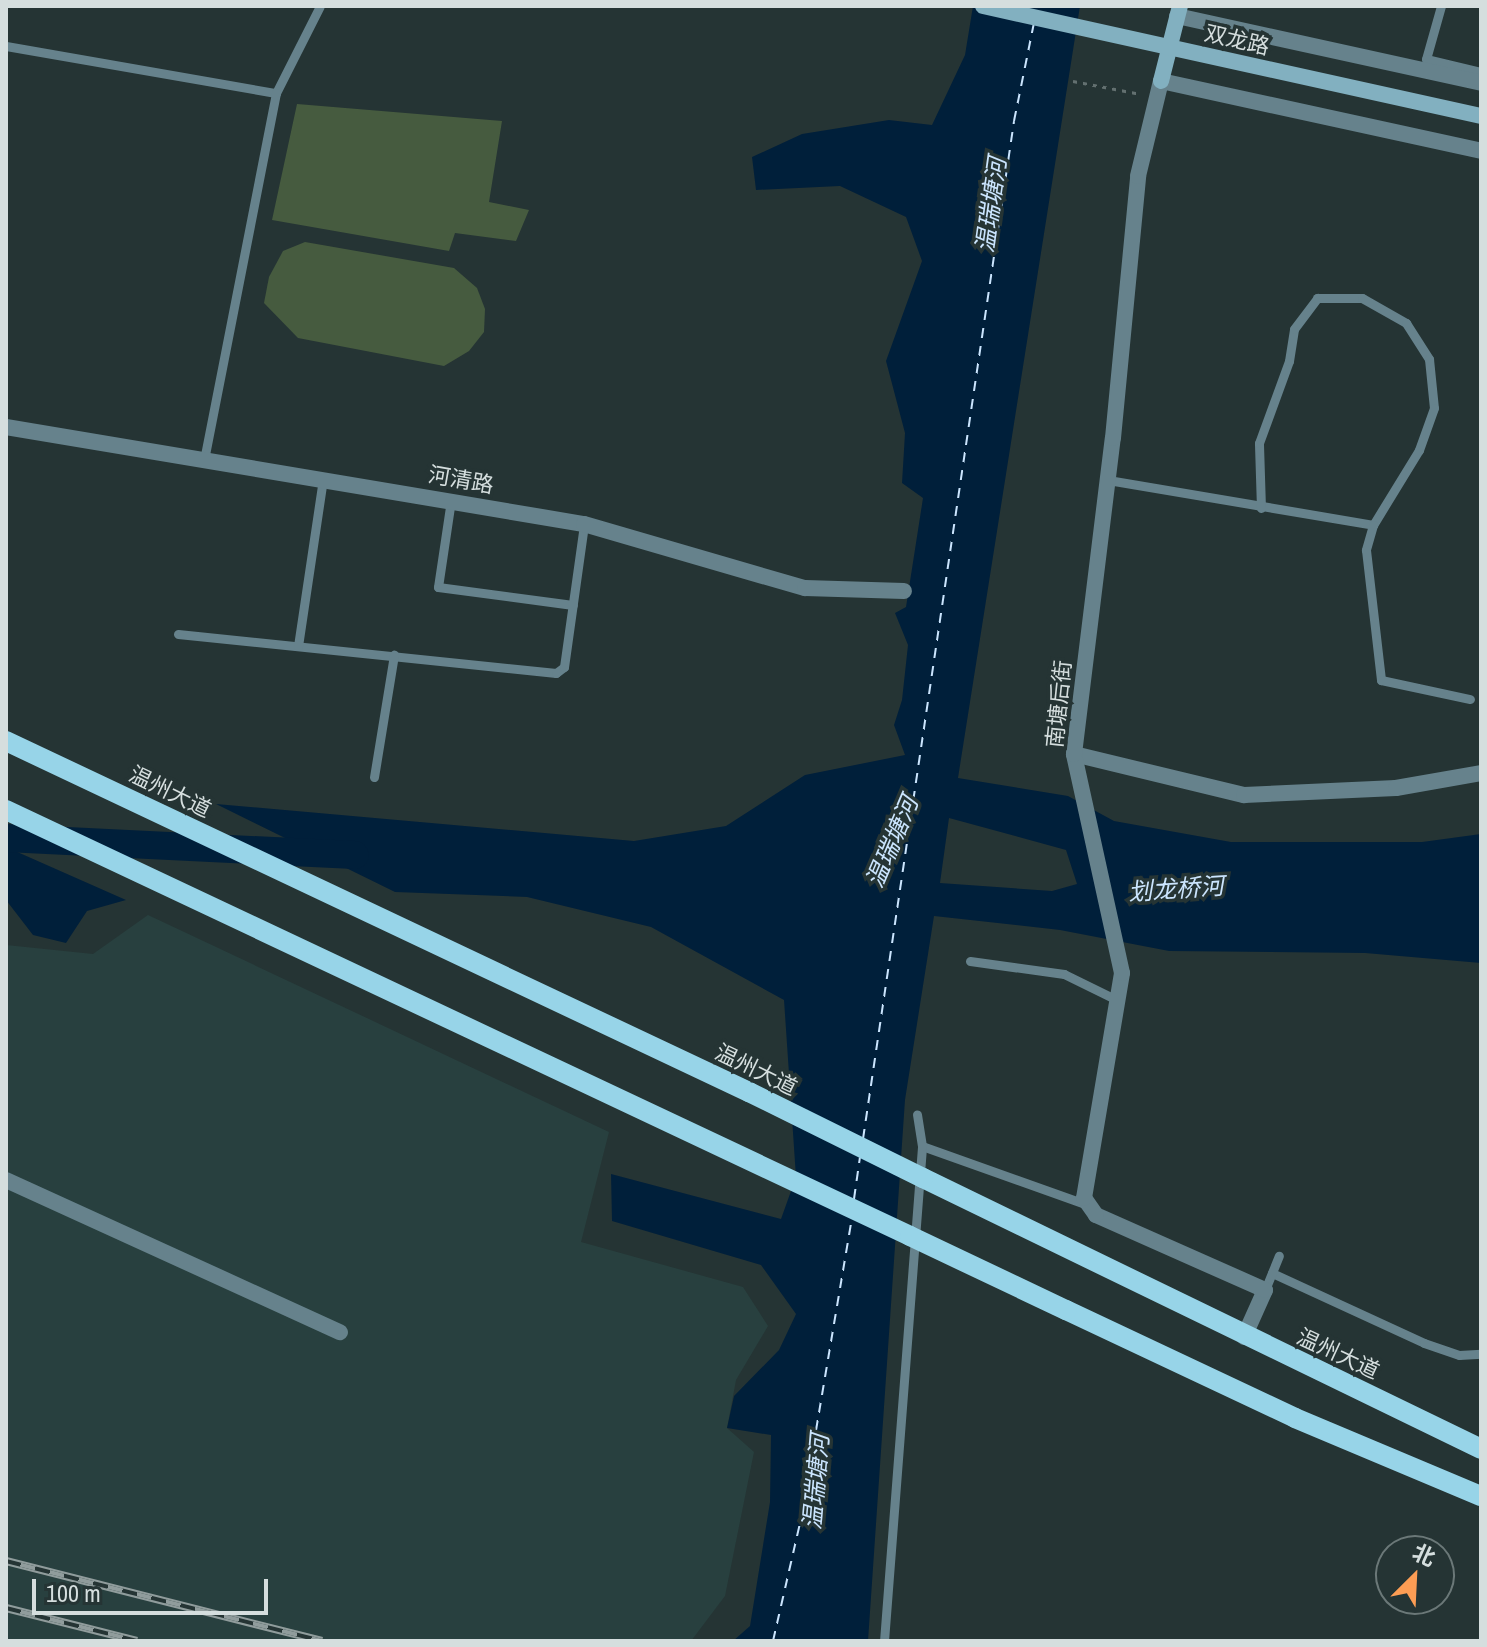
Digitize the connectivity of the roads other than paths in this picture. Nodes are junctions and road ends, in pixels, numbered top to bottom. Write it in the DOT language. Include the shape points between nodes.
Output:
graph roads {
  1 [pos="320,6"];
  2 [pos="983,6"];
  3 [pos="1441,6"];
  4 [pos="1178,11"];
  5 [pos="6,46"];
  6 [pos="1481,72"];
  7 [pos="1161,81"];
  8 [pos="1481,83"];
  9 [pos="276,93"];
  10 [pos="1481,116"];
  11 [pos="1481,151"];
  12 [pos="6,427"];
  13 [pos="204,460"];
  14 [pos="323,479"];
  15 [pos="1108,480"];
  16 [pos="451,500"];
  17 [pos="1261,508"];
  18 [pos="584,524"];
  19 [pos="1373,525"];
  20 [pos="904,591"];
  21 [pos="573,605"];
  22 [pos="178,634"];
  23 [pos="298,646"];
  24 [pos="394,655"];
  25 [pos="1470,699"];
  26 [pos="6,741"];
  27 [pos="1074,754"];
  28 [pos="1481,773"];
  29 [pos="374,777"];
  30 [pos="6,810"];
  31 [pos="970,961"];
  32 [pos="1117,1000"];
  33 [pos="917,1114"];
  34 [pos="922,1146"];
  35 [pos="6,1180"];
  36 [pos="1089,1205"];
  37 [pos="1279,1256"];
  38 [pos="1272,1273"];
  39 [pos="1265,1290"];
  40 [pos="340,1332"];
  41 [pos="1244,1337"];
  42 [pos="1481,1354"];
  43 [pos="1481,1449"];
  44 [pos="1481,1496"];
  45 [pos="884,1641"];
  1 -- 9 [label="lane"];
  2 -- 10 [label="main road, 双龙路, bridge"];
  3 -- 6 [label="lane" via="1426,59"];
  4 -- 7 [label="main road, 南塘后街"];
  4 -- 8 [label="street"];
  5 -- 9 [label="lane"];
  7 -- 11 [label="street"];
  7 -- 15 [label="street, 南塘后街" via="1138,176"];
  9 -- 13 [label="lane"];
  12 -- 13 [label="street, 河清路"];
  13 -- 14 [label="street, 河清路"];
  14 -- 16 [label="street, 河清路"];
  14 -- 23 [label="lane"];
  15 -- 17 [label="lane"];
  15 -- 27 [label="street, 南塘后街"];
  16 -- 18 [label="street, 河清路"];
  16 -- 21 [label="lane" via="438,587"];
  17 -- 19 [label="lane"];
  17 -- 19 [label="lane" via="1259,443 1289,361 1294,329 1317,298 1362,298 1406,323 1429,359 1434,408 1419,450"];
  18 -- 20 [label="street, 河清路" via="805,588"];
  18 -- 21 [label="lane"];
  19 -- 25 [label="lane" via="1366,550 1381,680"];
  21 -- 24 [label="lane" via="564,667 556,673"];
  22 -- 23 [label="lane"];
  23 -- 24 [label="lane"];
  24 -- 29 [label="lane"];
  26 -- 41 [label="main road, 温州大道, bridge" via="749,1092"];
  27 -- 28 [label="street" via="1244,795 1396,788"];
  27 -- 32 [label="street, 南塘后街" via="1122,973"];
  30 -- 44 [label="main road, bridge" via="1295,1418"];
  31 -- 32 [label="lane" via="1064,974"];
  32 -- 36 [label="street, 南塘后街" via="1084,1198"];
  33 -- 34 [label="lane"];
  34 -- 36 [label="lane"];
  34 -- 45 [label="lane"];
  35 -- 40 [label="street"];
  36 -- 39 [label="street" via="1096,1215"];
  37 -- 38 [label="lane"];
  38 -- 39 [label="lane"];
  38 -- 42 [label="lane" via="1424,1343 1459,1355"];
  39 -- 41 [label="street"];
  41 -- 43 [label="main road, 温州大道"];
}
